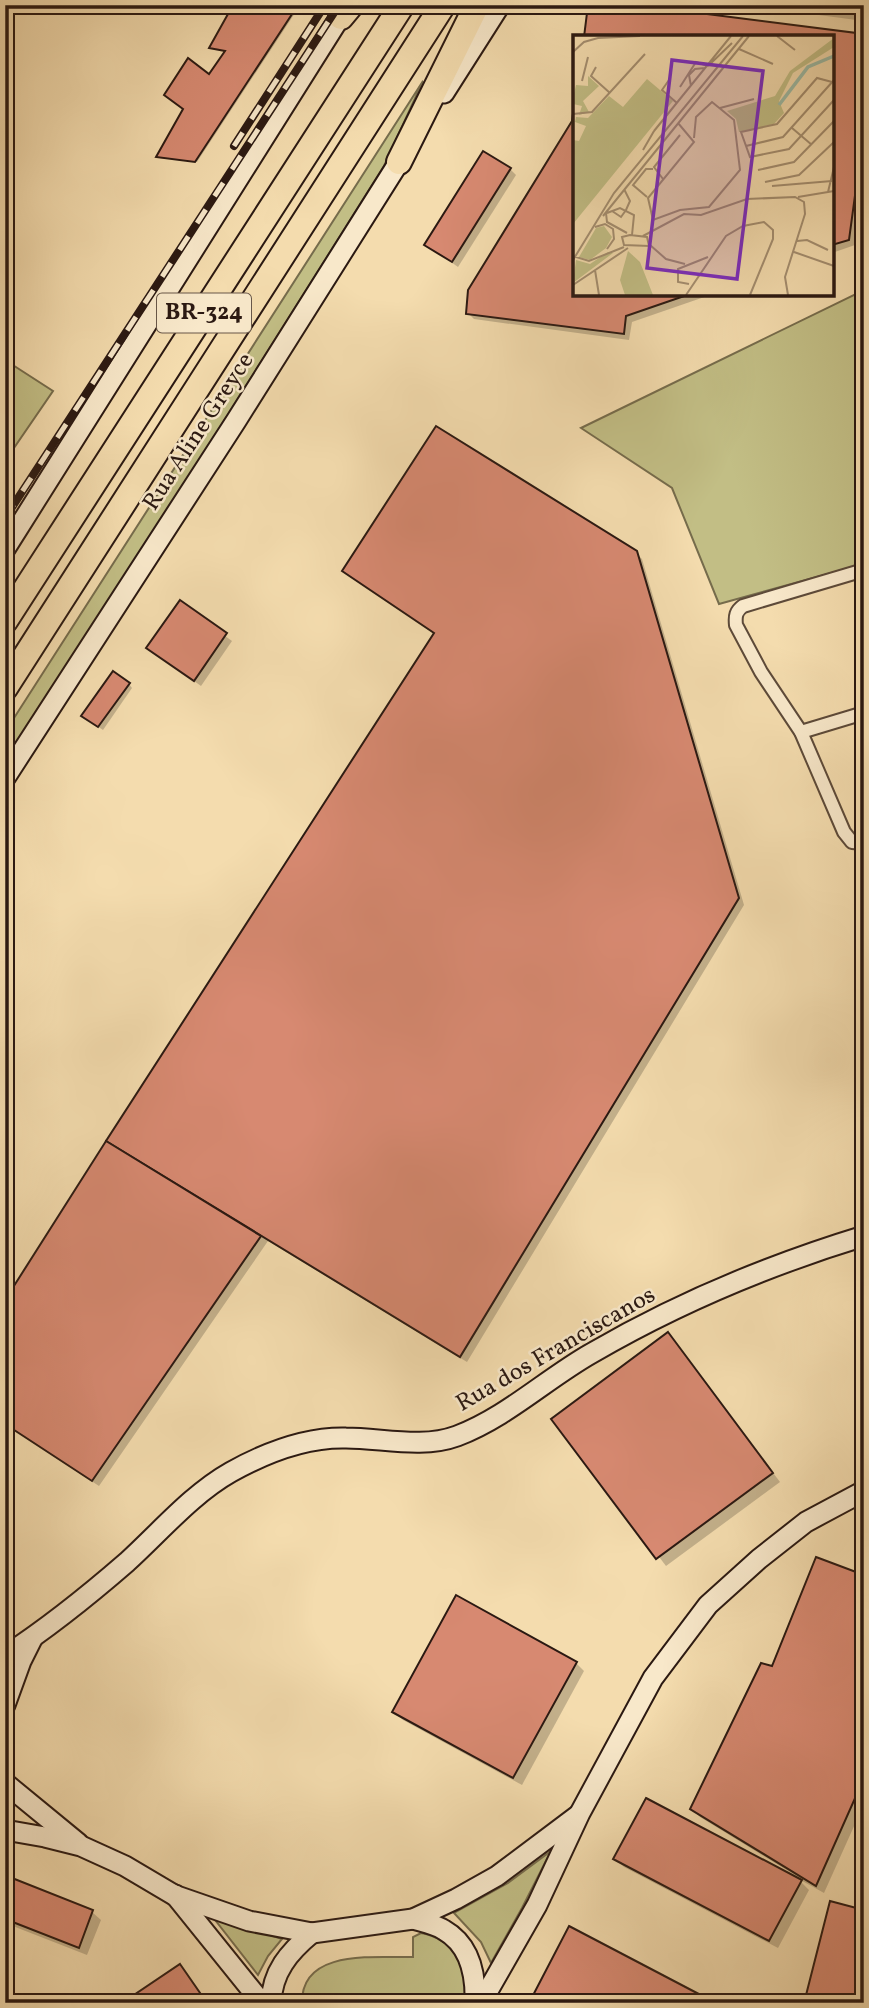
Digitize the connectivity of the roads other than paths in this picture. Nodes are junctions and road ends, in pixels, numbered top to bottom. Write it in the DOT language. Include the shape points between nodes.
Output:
graph roads {
  1 [pos="402,5"];
  2 [pos="443,5"];
  3 [pos="478,5"];
  4 [pos="500,5"];
  5 [pos="346,9"];
  6 [pos="399,162"];
  7 [pos="5,549"];
  8 [pos="864,570"];
  9 [pos="5,621"];
  10 [pos="5,688"];
  11 [pos="864,713"];
  12 [pos="800,732"];
  13 [pos="5,778"];
  14 [pos="864,843"];
  15 [pos="864,1237"];
  16 [pos="864,1492"];
  17 [pos="32,1638"];
  18 [pos="5,1656"];
  19 [pos="5,1705"];
  20 [pos="5,1783"];
  21 [pos="580,1813"];
  22 [pos="5,1830"];
  23 [pos="81,1846"];
  24 [pos="174,1895"];
  25 [pos="412,1919"];
  26 [pos="312,1933"];
  27 [pos="262,2003"];
  28 [pos="271,2003"];
  29 [pos="475,2003"];
  30 [pos="481,2003"];
  1 -- 9 [label="highway, BR-324"];
  2 -- 10 [label="highway, BR-324"];
  3 -- 6 [label="highway"];
  4 -- 6 [label="main road, Rua Aline Greyce"];
  5 -- 7 [label="main road"];
  6 -- 13 [label="main road, Rua Aline Greyce"];
  8 -- 12 [label="street" via="743,606 736,614 736,625 761,672"];
  11 -- 12 [label="street"];
  12 -- 14 [label="street" via="844,832 852,842"];
  15 -- 17 [label="main road, Rua dos Franciscanos" via="804,1255 657,1317 589,1354 482,1426 453,1437 425,1442 318,1439 230,1473"];
  16 -- 21 [label="main road" via="806,1522 708,1605 653,1678"];
  17 -- 18 [label="main road, Rua dos Franciscanos"];
  17 -- 19 [label="main road, Rua dos Franciscanos"];
  20 -- 23 [label="main road"];
  21 -- 25 [label="main road" via="497,1875"];
  21 -- 30 [label="main road" via="537,1905"];
  22 -- 23 [label="main road"];
  23 -- 24 [label="main road"];
  24 -- 26 [label="main road" via="249,1921"];
  24 -- 27 [label="main road"];
  25 -- 26 [label="main road"];
  25 -- 29 [label="main road" via="444,1929 458,1942 475,1977"];
  26 -- 28 [label="main road" via="284,1961 273,1983"];
}
